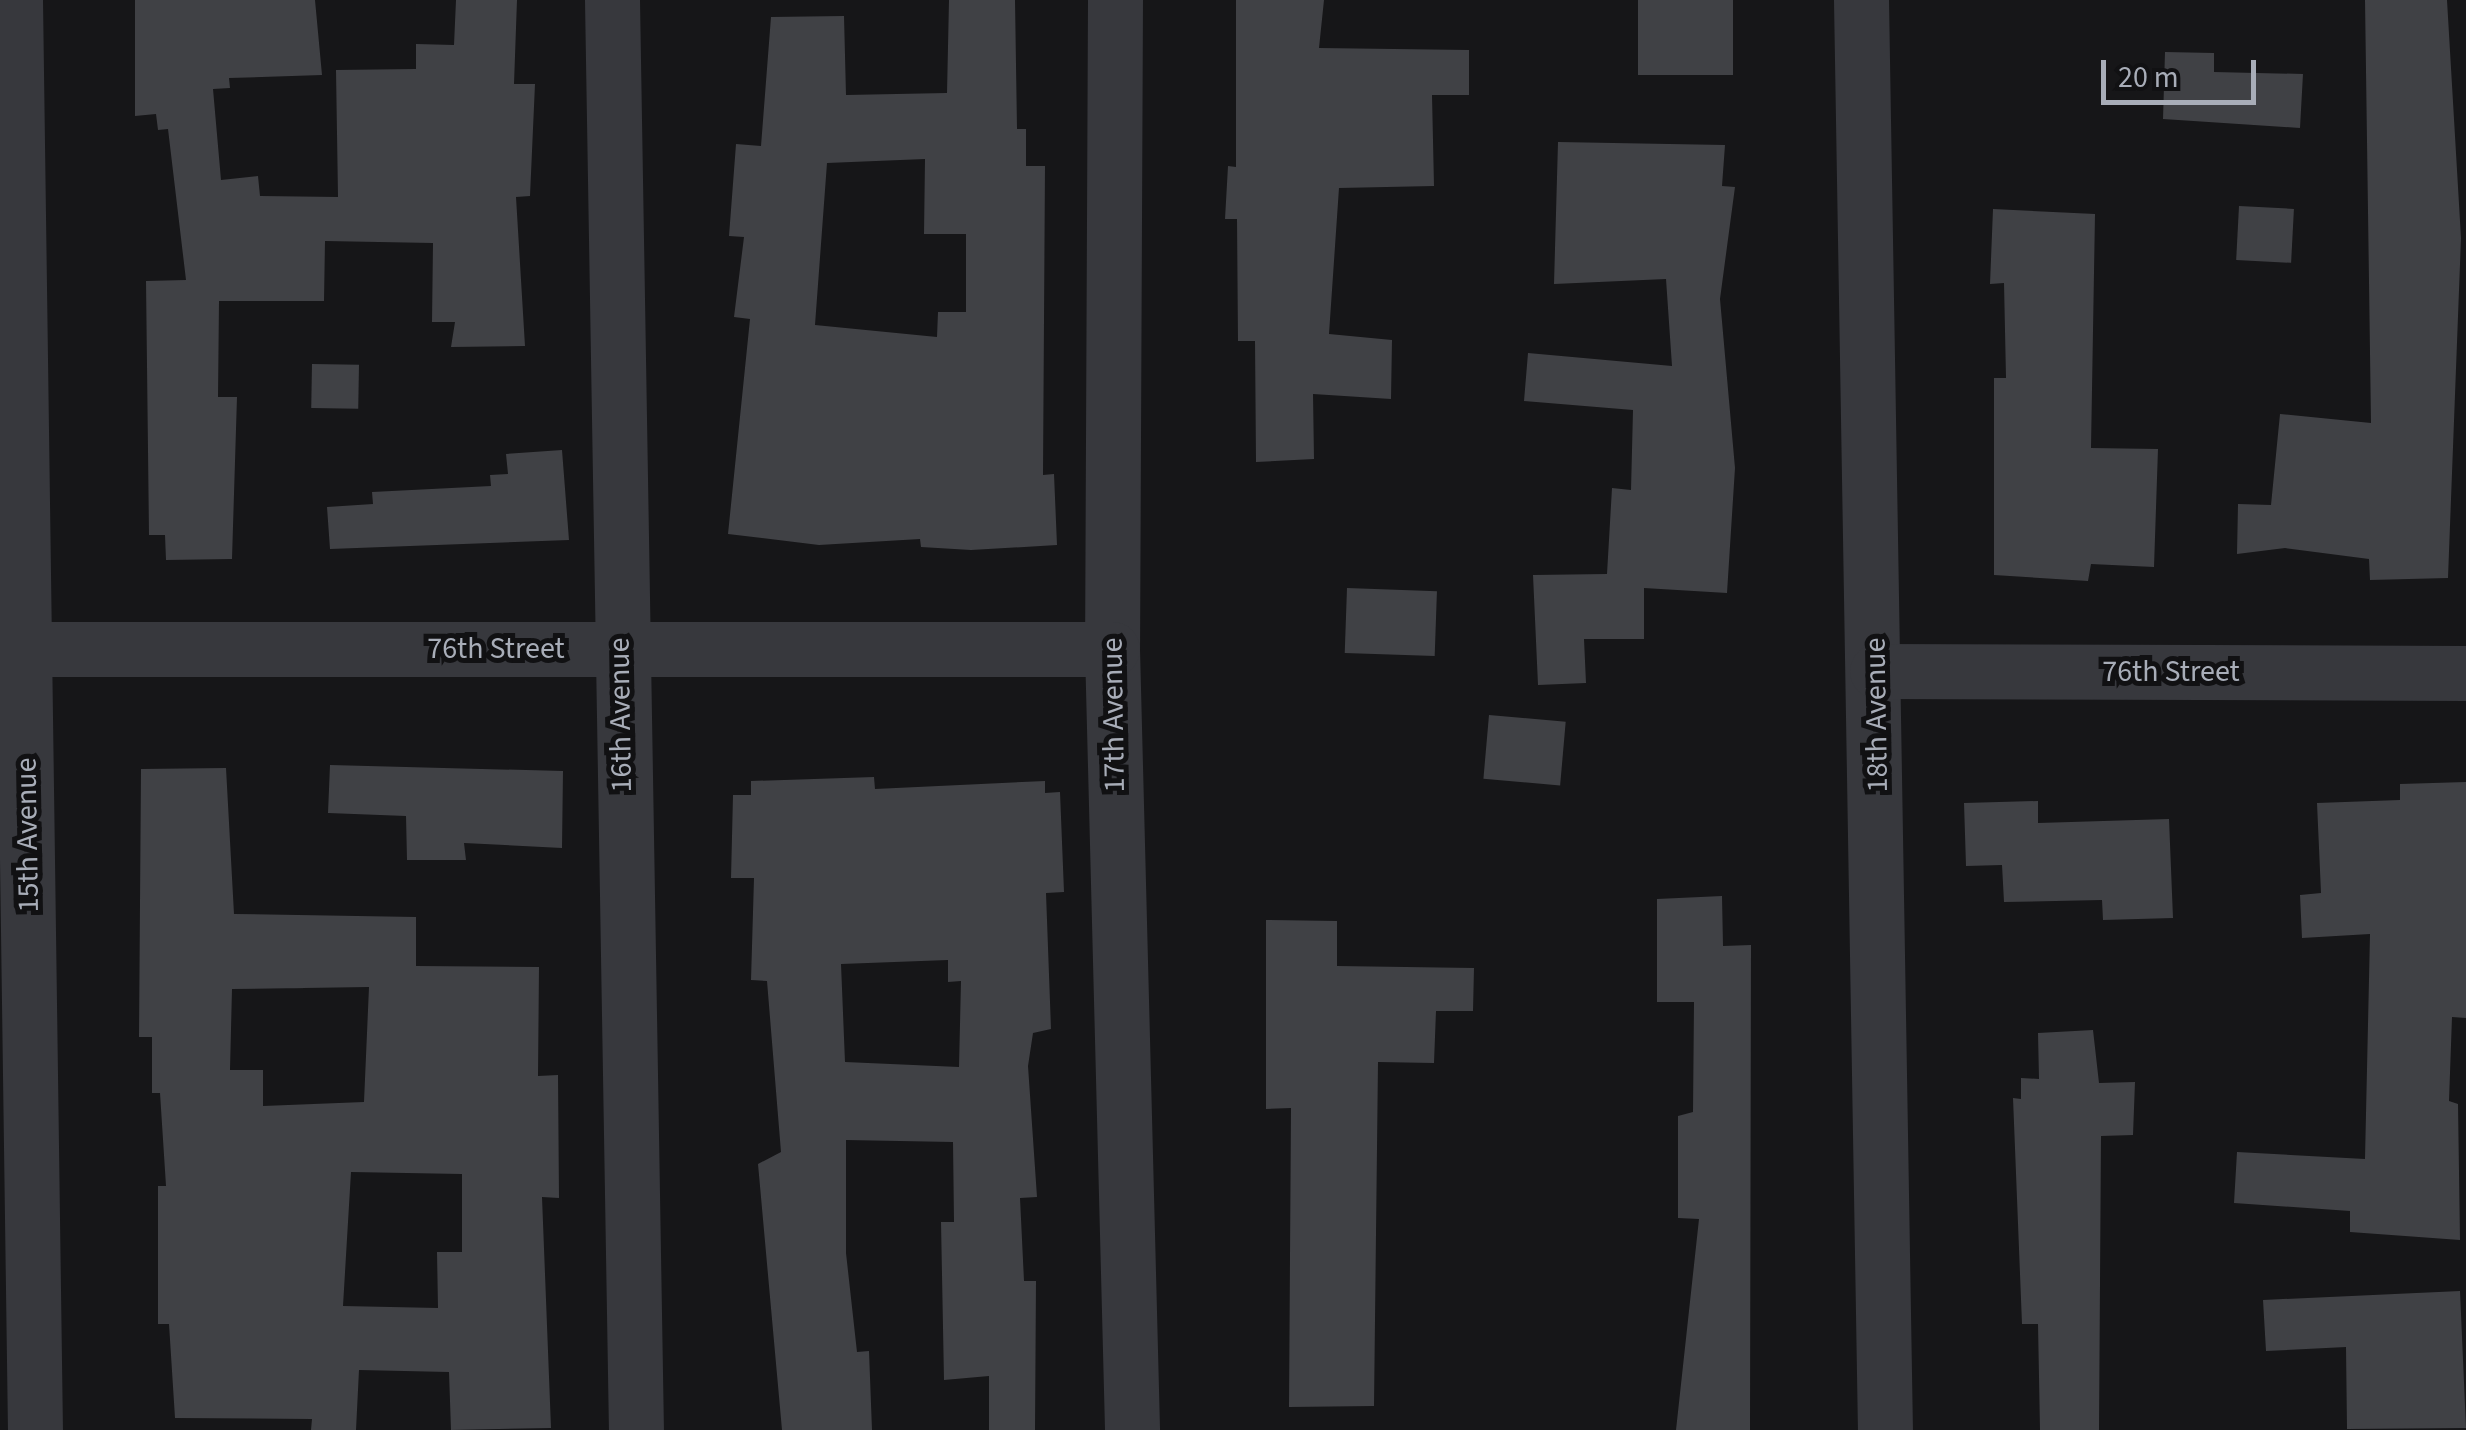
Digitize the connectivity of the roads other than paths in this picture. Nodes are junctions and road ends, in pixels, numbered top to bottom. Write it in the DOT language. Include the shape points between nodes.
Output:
graph roads {
  1 [pos="16,0"];
  2 [pos="612,0"];
  3 [pos="1116,0"];
  4 [pos="1861,0"];
  5 [pos="13,649"];
  6 [pos="620,649"];
  7 [pos="1112,649"];
  8 [pos="1876,671"];
  9 [pos="2466,674"];
  10 [pos="35,1430"];
  11 [pos="636,1430"];
  12 [pos="1132,1430"];
  13 [pos="1886,1430"];
  1 -- 5 [label="street, 15th Avenue"];
  2 -- 6 [label="street, 16th Avenue"];
  3 -- 7 [label="street, 17th Avenue"];
  4 -- 8 [label="street, 18th Avenue"];
  5 -- 6 [label="street, 76th Street"];
  5 -- 10 [label="street, 15th Avenue"];
  6 -- 7 [label="street, 76th Street"];
  6 -- 11 [label="street, 16th Avenue"];
  7 -- 12 [label="street, 17th Avenue"];
  8 -- 9 [label="street, 76th Street"];
  8 -- 13 [label="street, 18th Avenue"];
}
